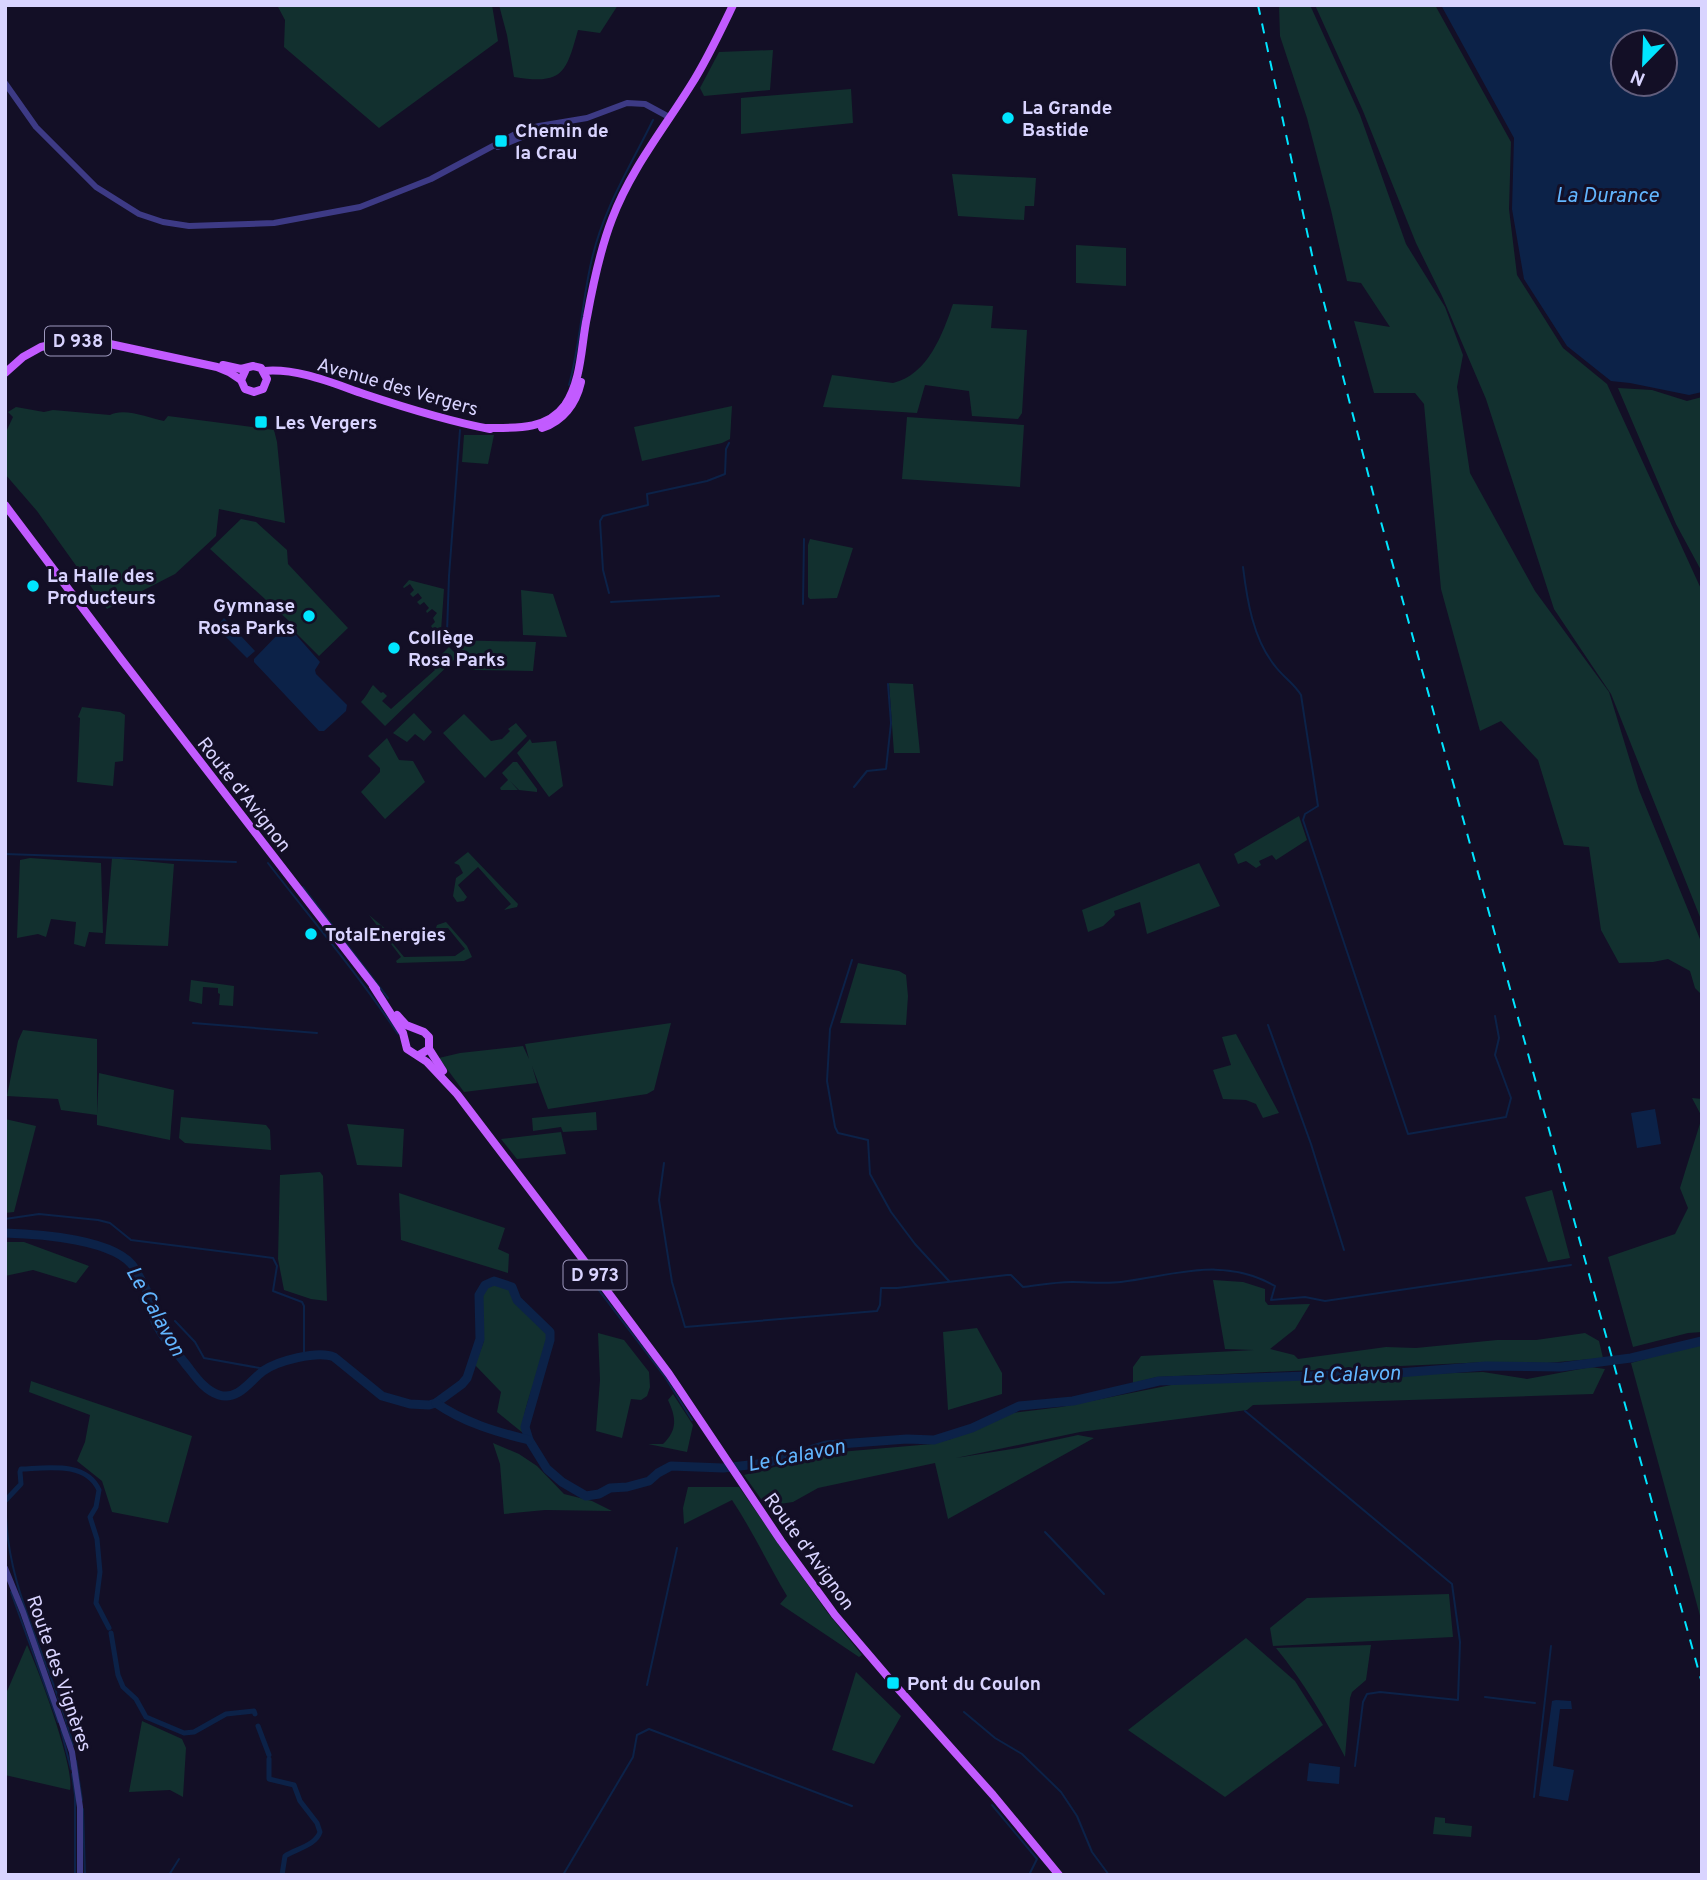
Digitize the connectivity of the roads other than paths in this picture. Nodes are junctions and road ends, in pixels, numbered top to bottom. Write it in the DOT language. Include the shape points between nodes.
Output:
graph roads {
  1 [pos="733,5"];
  2 [pos="5,83"];
  3 [pos="669,117"];
  4 [pos="591,300"];
  5 [pos="159,355"];
  6 [pos="246,369"];
  7 [pos="264,370"];
  8 [pos="5,373"];
  9 [pos="299,374"];
  10 [pos="241,380"];
  11 [pos="267,382"];
  12 [pos="487,428"];
  13 [pos="5,505"];
  14 [pos="373,986"];
  15 [pos="416,1030"];
  16 [pos="405,1039"];
  17 [pos="429,1049"];
  18 [pos="419,1055"];
  19 [pos="457,1094"];
  20 [pos="5,1568"];
  21 [pos="80,1875"];
  22 [pos="1059,1875"];
  1 -- 3 [label="main road, D 938" via="699,73"];
  2 -- 3 [label="street" via="36,127 96,187 139,214 193,226 263,224 340,212 405,190 552,124 587,118 631,102"];
  3 -- 4 [label="main road, D 938" via="619,201"];
  4 -- 12 [label="main road, D 938" via="572,393 564,407 529,426"];
  4 -- 12 [label="main road, D 938" via="579,388 565,415 536,430"];
  5 -- 6 [label="main road, D 938"];
  5 -- 8 [label="main road, D 938" via="98,342 61,341 31,352"];
  5 -- 10 [label="main road, D 938" via="217,367"];
  6 -- 7 [label="main road, D 938"];
  6 -- 10 [label="main road"];
  7 -- 9 [label="main road, Avenue des Vergers / D 938"];
  7 -- 11 [label="main road"];
  9 -- 11 [label="main road, Avenue des Vergers / D 938" via="278,375"];
  9 -- 12 [label="main road, Avenue des Vergers / D 938"];
  10 -- 11 [label="main road, D 938" via="245,389 254,392"];
  13 -- 14 [label="main road, Route d'Avignon"];
  14 -- 15 [label="main road, Route d'Avignon" via="406,1025"];
  14 -- 16 [label="main road, Route d'Avignon"];
  15 -- 16 [label="main road"];
  15 -- 17 [label="main road" via="428,1035"];
  16 -- 18 [label="main road" via="408,1052"];
  17 -- 18 [label="main road"];
  17 -- 19 [label="main road, Route d'Avignon / D 973"];
  18 -- 19 [label="main road, Route d'Avignon / D 973"];
  19 -- 22 [label="main road, Route d'Avignon / D 973" via="669,1374 797,1564 850,1633"];
  20 -- 21 [label="street, Route des Vignères" via="72,1752 80,1807"];
}
